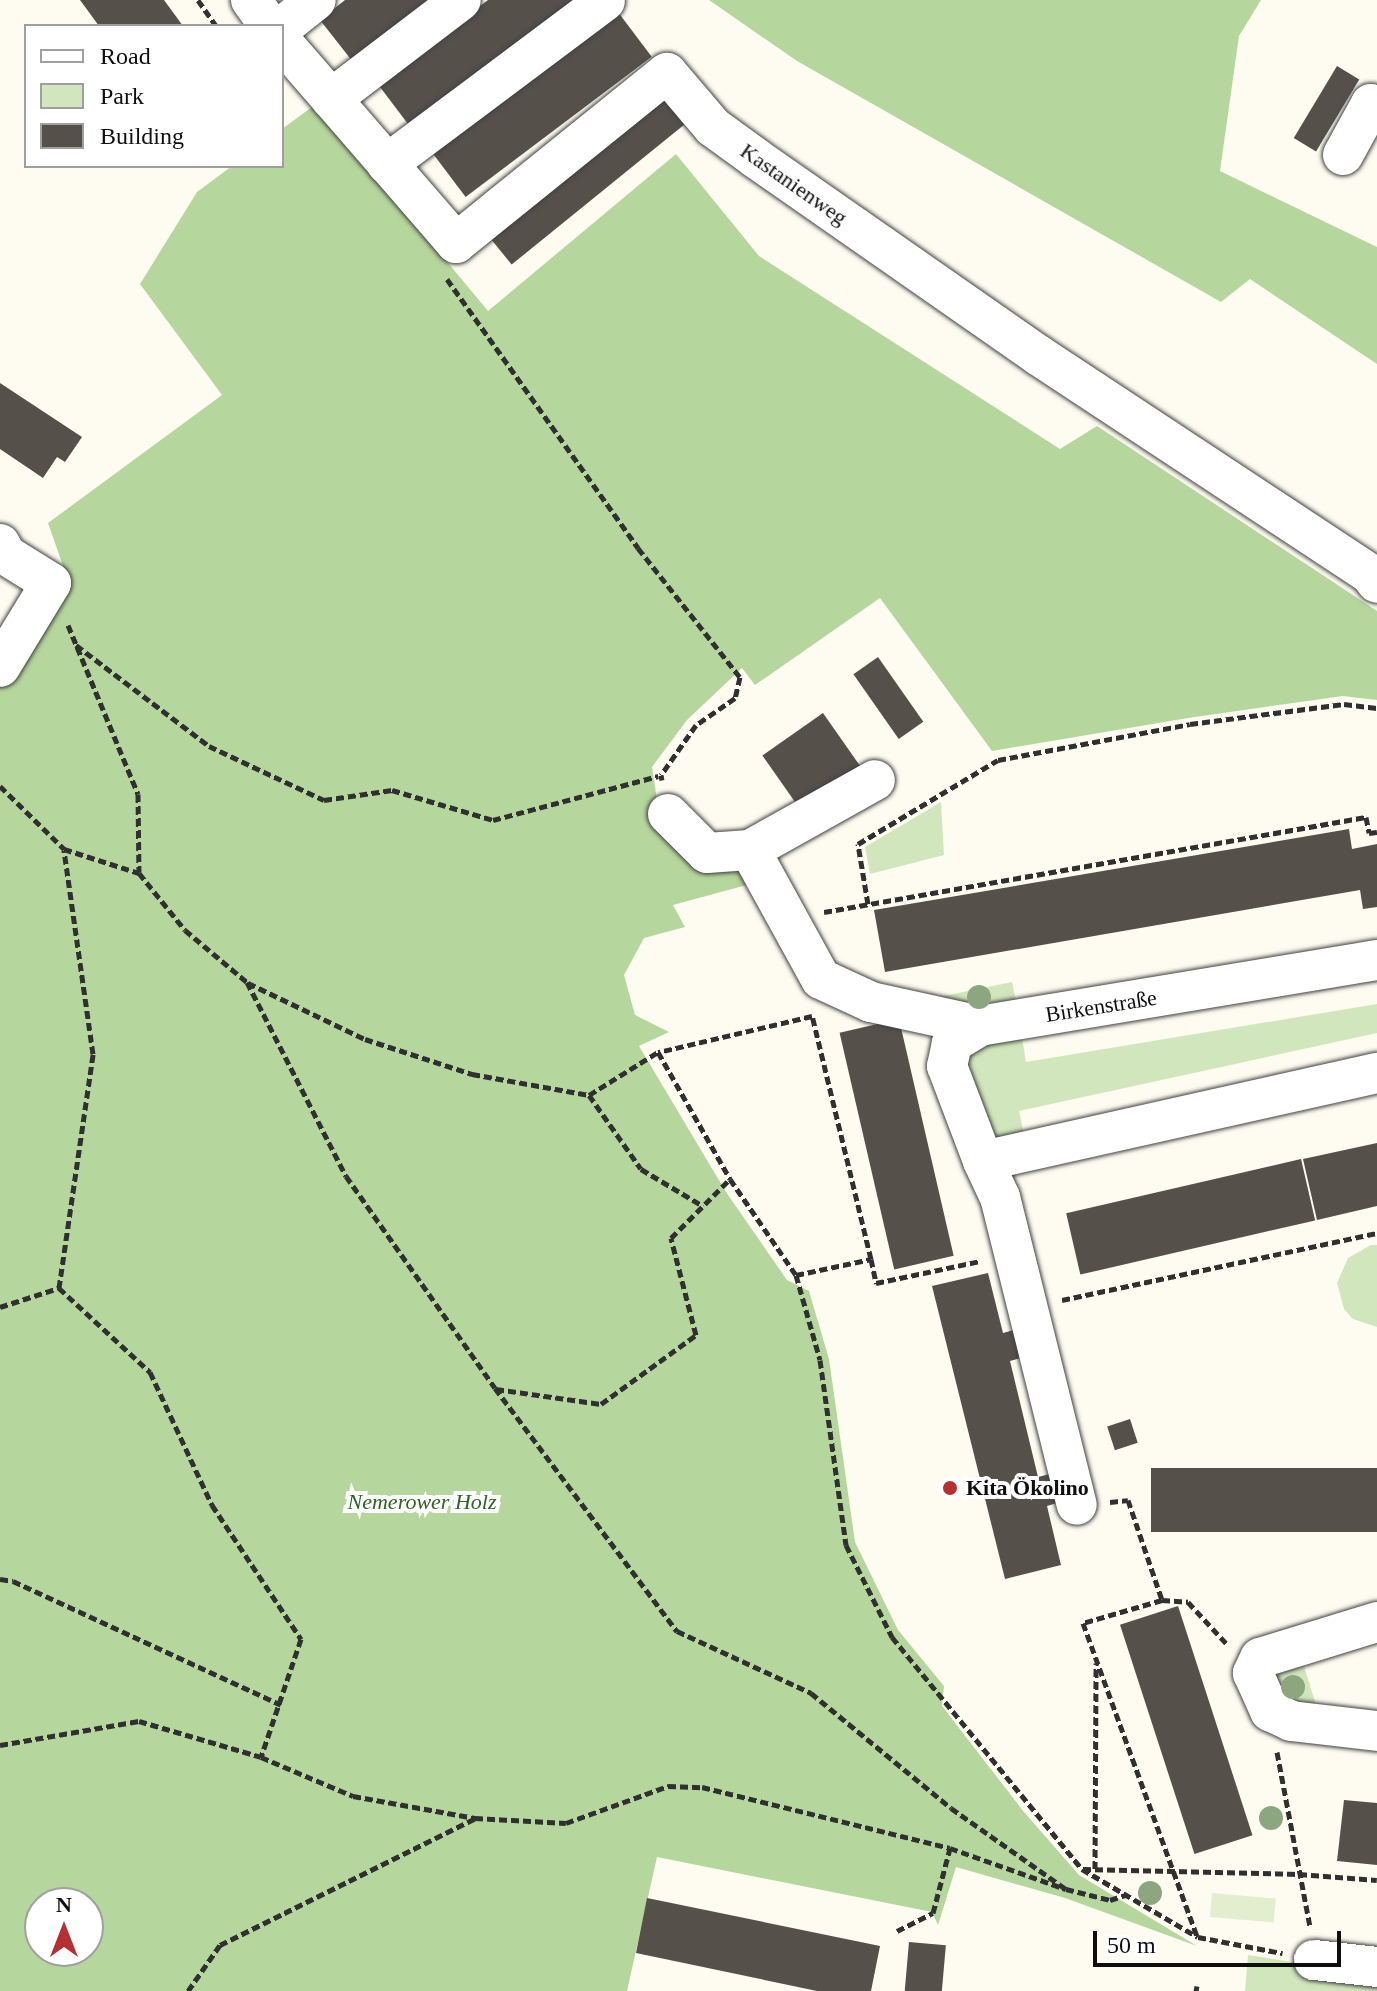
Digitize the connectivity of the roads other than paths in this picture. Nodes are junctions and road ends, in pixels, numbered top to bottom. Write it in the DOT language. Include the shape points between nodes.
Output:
graph roads {
  1 [pos="251,0"];
  2 [pos="316,0"];
  3 [pos="461,0"];
  4 [pos="605,1"];
  5 [pos="270,24"];
  6 [pos="284,34"];
  7 [pos="284,41"];
  8 [pos="331,99"];
  9 [pos="1377,108"];
  10 [pos="1343,155"];
  11 [pos="387,164"];
  12 [pos="3,550"];
  13 [pos="1377,583"];
  14 [pos="0,667"];
  15 [pos="875,780"];
  16 [pos="668,814"];
  17 [pos="750,850"];
  18 [pos="1377,960"];
  19 [pos="980,1026"];
  20 [pos="1377,1073"];
  21 [pos="983,1161"];
  22 [pos="1077,1505"];
  23 [pos="1377,1622"];
  24 [pos="1377,1731"];
  25 [pos="1314,1960"];
  26 [pos="1377,1967"];
  1 -- 5 [label="street, Kastanienweg"];
  2 -- 6 [label="street"];
  3 -- 8 [label="street"];
  4 -- 11 [label="street"];
  7 -- 8 [label="street, Kastanienweg"];
  8 -- 11 [label="street, Kastanienweg"];
  9 -- 10 [label="street" via="1371,104"];
  11 -- 13 [label="street, Kastanienweg" via="456,243 667,73 713,127 735,143"];
  12 -- 14 [label="street" via="51,583"];
  15 -- 17 [label="street"];
  16 -- 17 [label="street" via="707,853"];
  17 -- 19 [label="street" via="821,979 871,1002"];
  18 -- 19 [label="street, Birkenstraße"];
  19 -- 21 [label="street, Birkenstraße" via="952,1043 947,1066"];
  20 -- 21 [label="street"];
  21 -- 22 [label="street, Birkenstraße" via="1000,1197"];
  23 -- 24 [label="street" via="1260,1658 1253,1673 1270,1711 1291,1721"];
  25 -- 26 [label="street"];
}
